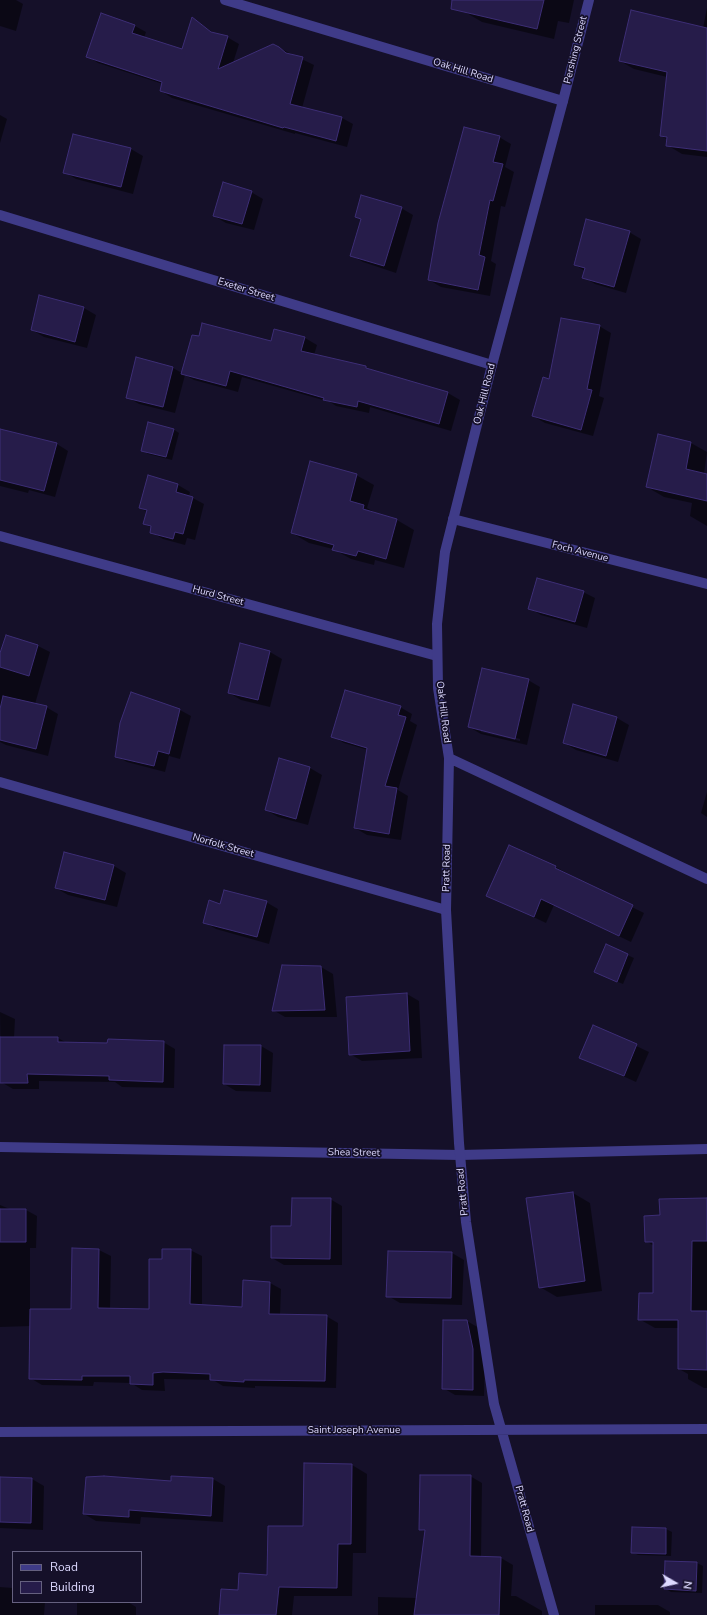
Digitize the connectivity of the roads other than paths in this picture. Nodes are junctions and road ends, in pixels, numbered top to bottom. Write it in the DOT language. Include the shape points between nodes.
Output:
graph roads {
  1 [pos="226,0"];
  2 [pos="588,0"];
  3 [pos="241,2"];
  4 [pos="563,101"];
  5 [pos="0,215"];
  6 [pos="492,365"];
  7 [pos="453,519"];
  8 [pos="0,536"];
  9 [pos="707,584"];
  10 [pos="437,656"];
  11 [pos="449,758"];
  12 [pos="0,782"];
  13 [pos="707,879"];
  14 [pos="446,910"];
  15 [pos="0,1147"];
  16 [pos="707,1149"];
  17 [pos="460,1155"];
  18 [pos="707,1430"];
  19 [pos="502,1431"];
  20 [pos="0,1432"];
  21 [pos="554,1615"];
  1 -- 3 [label="street, Oak Hill Road"];
  2 -- 4 [label="street, Pershing Street"];
  3 -- 4 [label="street, Oak Hill Road"];
  4 -- 6 [label="street, Oak Hill Road"];
  5 -- 6 [label="street, Exeter Street"];
  6 -- 7 [label="street, Oak Hill Road"];
  7 -- 9 [label="street, Foch Avenue"];
  7 -- 10 [label="street, Oak Hill Road" via="445,552 437,624"];
  8 -- 10 [label="street, Hurd Street"];
  10 -- 11 [label="street, Oak Hill Road" via="442,717"];
  11 -- 13 [label="street"];
  11 -- 14 [label="street, Pratt Road"];
  12 -- 14 [label="street, Norfolk Street"];
  14 -- 17 [label="street, Pratt Road"];
  15 -- 17 [label="street, Shea Street"];
  16 -- 17 [label="street, Shea Street"];
  17 -- 19 [label="street, Pratt Road" via="466,1222 494,1404"];
  18 -- 19 [label="street, Saint Joseph Avenue"];
  19 -- 20 [label="street, Saint Joseph Avenue"];
  19 -- 21 [label="street, Pratt Road"];
}
